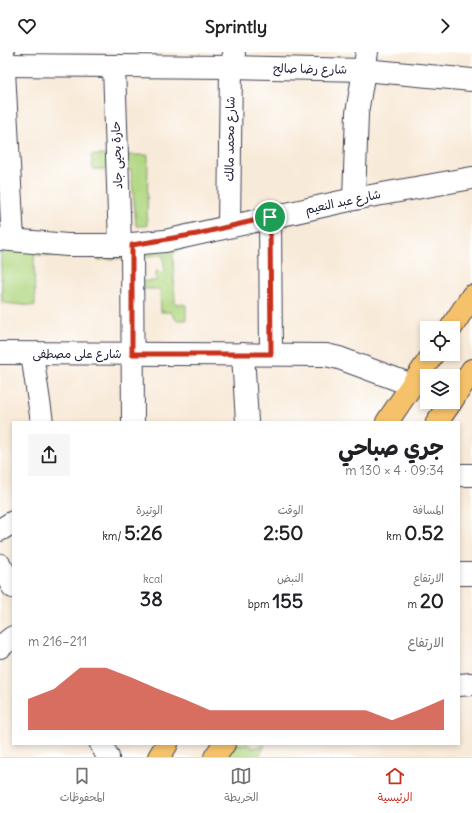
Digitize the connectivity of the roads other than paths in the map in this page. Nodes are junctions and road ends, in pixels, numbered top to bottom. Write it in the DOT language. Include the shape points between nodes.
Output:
graph roads {
  1 [pos="3,59"];
  2 [pos="233,59"];
  3 [pos="108,61"];
  4 [pos="366,61"];
  5 [pos="472,80"];
  6 [pos="472,178"];
  7 [pos="354,199"];
  8 [pos="270,217"];
  9 [pos="229,226"];
  10 [pos="7,240"];
  11 [pos="126,245"];
  12 [pos="472,296"];
  13 [pos="455,321"];
  14 [pos="0,353"];
  15 [pos="32,354"];
  16 [pos="132,354"];
  17 [pos="243,354"];
  18 [pos="271,354"];
  19 [pos="428,361"];
  20 [pos="472,370"];
  21 [pos="412,385"];
  22 [pos="460,388"];
  23 [pos="446,409"];
  24 [pos="42,421"];
  25 [pos="133,421"];
  26 [pos="247,421"];
  27 [pos="388,421"];
  28 [pos="439,421"];
  29 [pos="460,475"];
  30 [pos="472,475"];
  31 [pos="12,523"];
  32 [pos="0,530"];
  33 [pos="0,565"];
  34 [pos="460,574"];
  35 [pos="472,574"];
  36 [pos="12,585"];
  37 [pos="12,638"];
  38 [pos="0,647"];
  39 [pos="472,684"];
  40 [pos="460,685"];
  41 [pos="102,745"];
  42 [pos="167,745"];
  43 [pos="223,745"];
  44 [pos="108,757"];
  45 [pos="159,757"];
  46 [pos="215,757"];
  1 -- 3 [label="street, شارع رضا صالح"];
  1 -- 10 [label="street"];
  2 -- 3 [label="street, شارع رضا صالح"];
  2 -- 4 [label="street, شارع رضا صالح"];
  2 -- 9 [label="street, شارع محمد مالك"];
  3 -- 11 [label="street, حارة يحيى جاد"];
  4 -- 5 [label="street, شارع رضا صالح"];
  4 -- 7 [label="street" via="357,113"];
  6 -- 7 [label="street, شارع عبد النعيم"];
  7 -- 8 [label="street, شارع عبد النعيم"];
  8 -- 9 [label="street, شارع عبد النعيم"];
  8 -- 18 [label="street"];
  9 -- 11 [label="street, شارع عبد النعيم" via="172,240"];
  10 -- 11 [label="street, شارع عبد النعيم" via="66,245"];
  11 -- 16 [label="street, حارة يحيى جاد"];
  12 -- 13 [label="main road"];
  14 -- 15 [label="street, شارع على مصطفى"];
  15 -- 16 [label="street, شارع على مصطفى"];
  15 -- 24 [label="street"];
  16 -- 17 [label="street, شارع على مصطفى"];
  16 -- 25 [label="street, حارة يحيى جاد"];
  17 -- 18 [label="street, شارع على مصطفى"];
  17 -- 26 [label="street"];
  18 -- 21 [label="street, شارع على مصطفى" via="326,355"];
  19 -- 21 [label="main road"];
  20 -- 22 [label="main road"];
  21 -- 27 [label="main road"];
  23 -- 28 [label="main road"];
  29 -- 30 [label="street"];
  31 -- 32 [label="street"];
  33 -- 36 [label="street"];
  34 -- 35 [label="street"];
  37 -- 38 [label="street"];
  39 -- 40 [label="street"];
  41 -- 44 [label="street"];
  42 -- 45 [label="main road"];
  43 -- 46 [label="main road"];
}
